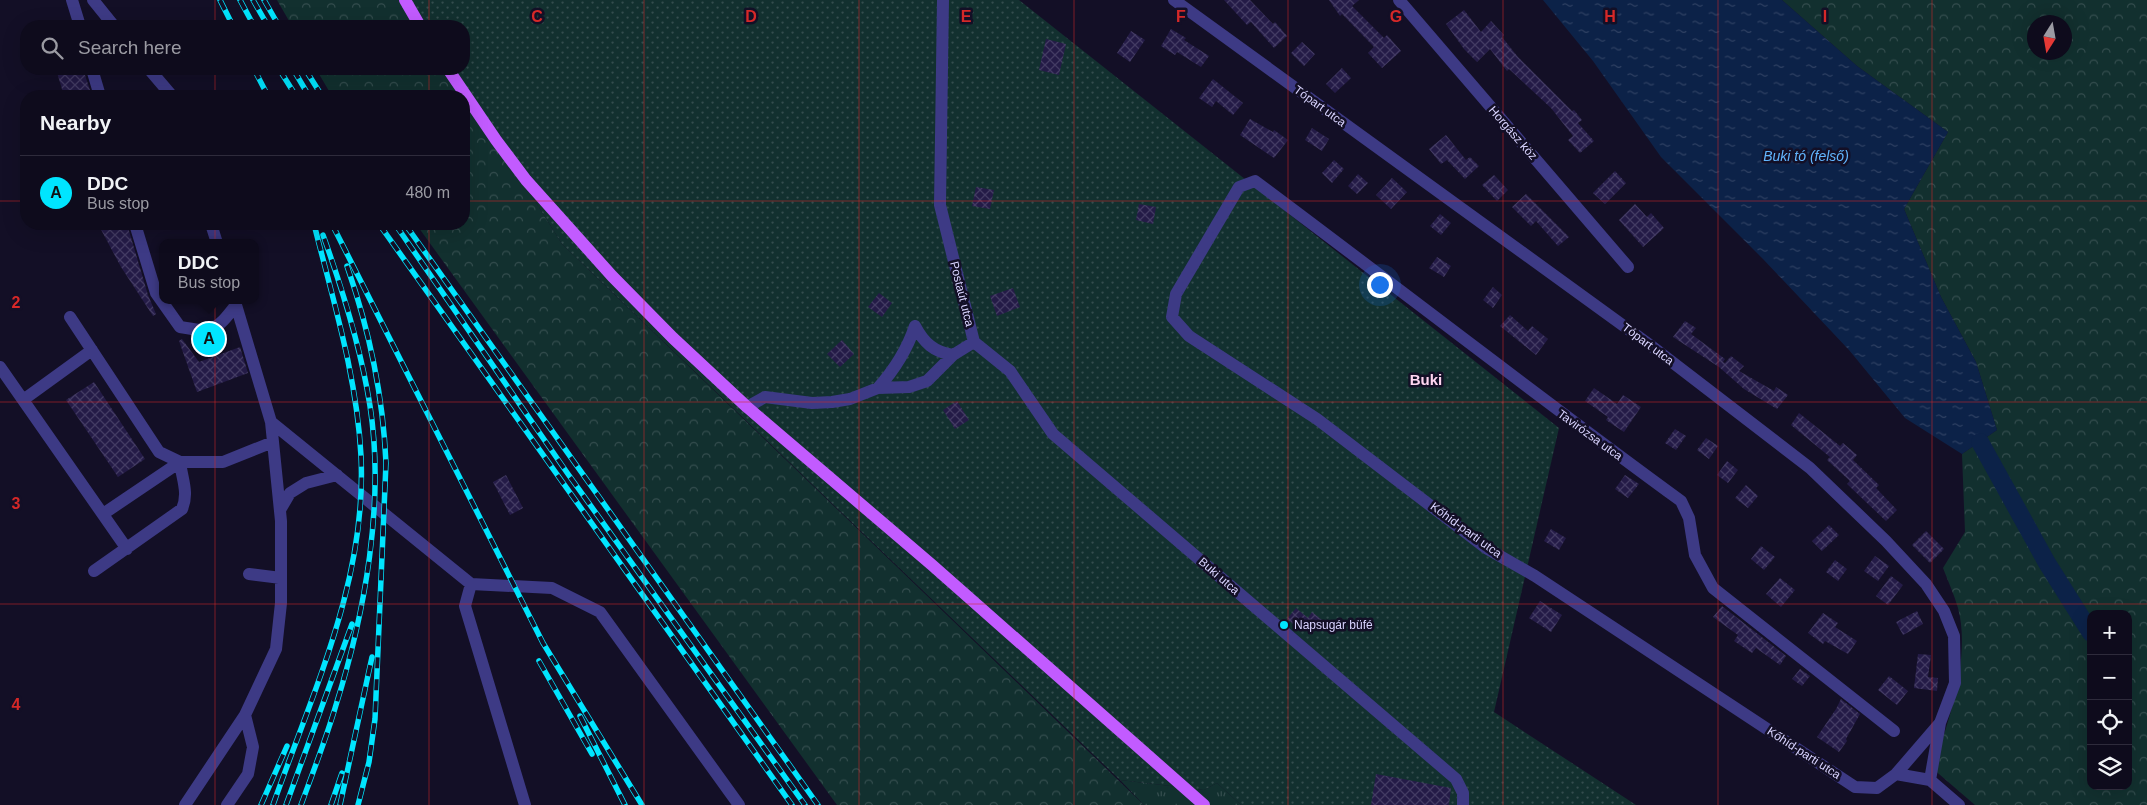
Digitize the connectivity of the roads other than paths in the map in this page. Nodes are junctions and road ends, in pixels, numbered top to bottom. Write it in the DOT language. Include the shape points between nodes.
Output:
graph roads {
  1 [pos="72,0"];
  2 [pos="93,0"];
  3 [pos="405,0"];
  4 [pos="943,0"];
  5 [pos="1174,0"];
  6 [pos="1399,0"];
  7 [pos="78,20"];
  8 [pos="109,20"];
  9 [pos="417,20"];
  10 [pos="94,75"];
  11 [pos="155,75"];
  12 [pos="452,75"];
  13 [pos="98,90"];
  14 [pos="167,90"];
  15 [pos="462,90"];
  16 [pos="470,102"];
  17 [pos="1239,187"];
  18 [pos="137,230"];
  19 [pos="1628,267"];
  20 [pos="159,294"];
  21 [pos="165,304"];
  22 [pos="234,304"];
  23 [pos="236,304"];
  24 [pos="70,317"];
  25 [pos="974,342"];
  26 [pos="92,350"];
  27 [pos="953,355"];
  28 [pos="0,367"];
  29 [pos="878,388"];
  30 [pos="23,400"];
  31 [pos="747,408"];
  32 [pos="271,422"];
  33 [pos="273,442"];
  34 [pos="180,462"];
  35 [pos="337,475"];
  36 [pos="280,510"];
  37 [pos="103,514"];
  38 [pos="127,549"];
  39 [pos="94,571"];
  40 [pos="250,574"];
  41 [pos="281,578"];
  42 [pos="471,584"];
  43 [pos="245,715"];
  44 [pos="1940,723"];
  45 [pos="1894,731"];
  46 [pos="1896,774"];
  47 [pos="1930,780"];
  48 [pos="184,805"];
  49 [pos="227,805"];
  50 [pos="525,805"];
  51 [pos="739,805"];
  52 [pos="1204,805"];
  53 [pos="1463,805"];
  54 [pos="1959,805"];
  1 -- 7 [label="street"];
  2 -- 8 [label="street"];
  3 -- 9 [label="main road"];
  4 -- 25 [label="street, Postaút utca" via="940,205"];
  5 -- 44 [label="street, Tópart utca" via="1650,345 1810,468 1886,540 1926,584 1944,611 1954,636 1956,683"];
  6 -- 19 [label="street, Horgász köz"];
  10 -- 13 [label="street"];
  11 -- 14 [label="street"];
  12 -- 15 [label="main road"];
  16 -- 31 [label="main road" via="537,193 612,276"];
  17 -- 45 [label="street, Tavirózsa utca" via="1254,181 1681,501 1689,518 1695,555 1712,588"];
  17 -- 46 [label="street, Kőhíd-parti utca" via="1176,294 1172,317 1189,336 1317,418 1486,548 1535,576 1855,787 1877,788"];
  18 -- 20 [label="street"];
  21 -- 22 [label="street" via="180,327 204,331 221,324"];
  23 -- 32 [label="street"];
  24 -- 26 [label="street"];
  25 -- 27 [label="street, Postaút utca"];
  25 -- 53 [label="street, Buki utca" via="1010,371 1053,434 1456,779 1463,793"];
  26 -- 30 [label="street"];
  26 -- 34 [label="street" via="160,452"];
  27 -- 29 [label="street, Postaút utca" via="926,380 909,387"];
  27 -- 29 [label="street" via="930,348 915,326 895,368"];
  28 -- 30 [label="street"];
  29 -- 31 [label="street, Postaút utca" via="832,402 765,397"];
  30 -- 37 [label="street"];
  31 -- 52 [label="main road" via="932,565"];
  32 -- 33 [label="street"];
  32 -- 35 [label="street"];
  33 -- 34 [label="street" via="223,462"];
  33 -- 36 [label="street"];
  34 -- 37 [label="street"];
  34 -- 38 [label="street" via="186,492 182,509"];
  35 -- 36 [label="street" via="306,483 290,493"];
  35 -- 42 [label="street"];
  36 -- 41 [label="street"];
  37 -- 38 [label="street"];
  38 -- 39 [label="street"];
  40 -- 41 [label="street"];
  41 -- 43 [label="street" via="276,648"];
  42 -- 50 [label="street" via="465,606"];
  42 -- 51 [label="street" via="552,588 600,612"];
  43 -- 48 [label="street"];
  43 -- 49 [label="street" via="253,747 248,774"];
  44 -- 46 [label="street, Tópart utca"];
  44 -- 47 [label="street"];
  46 -- 47 [label="street"];
  47 -- 54 [label="street"];
}
